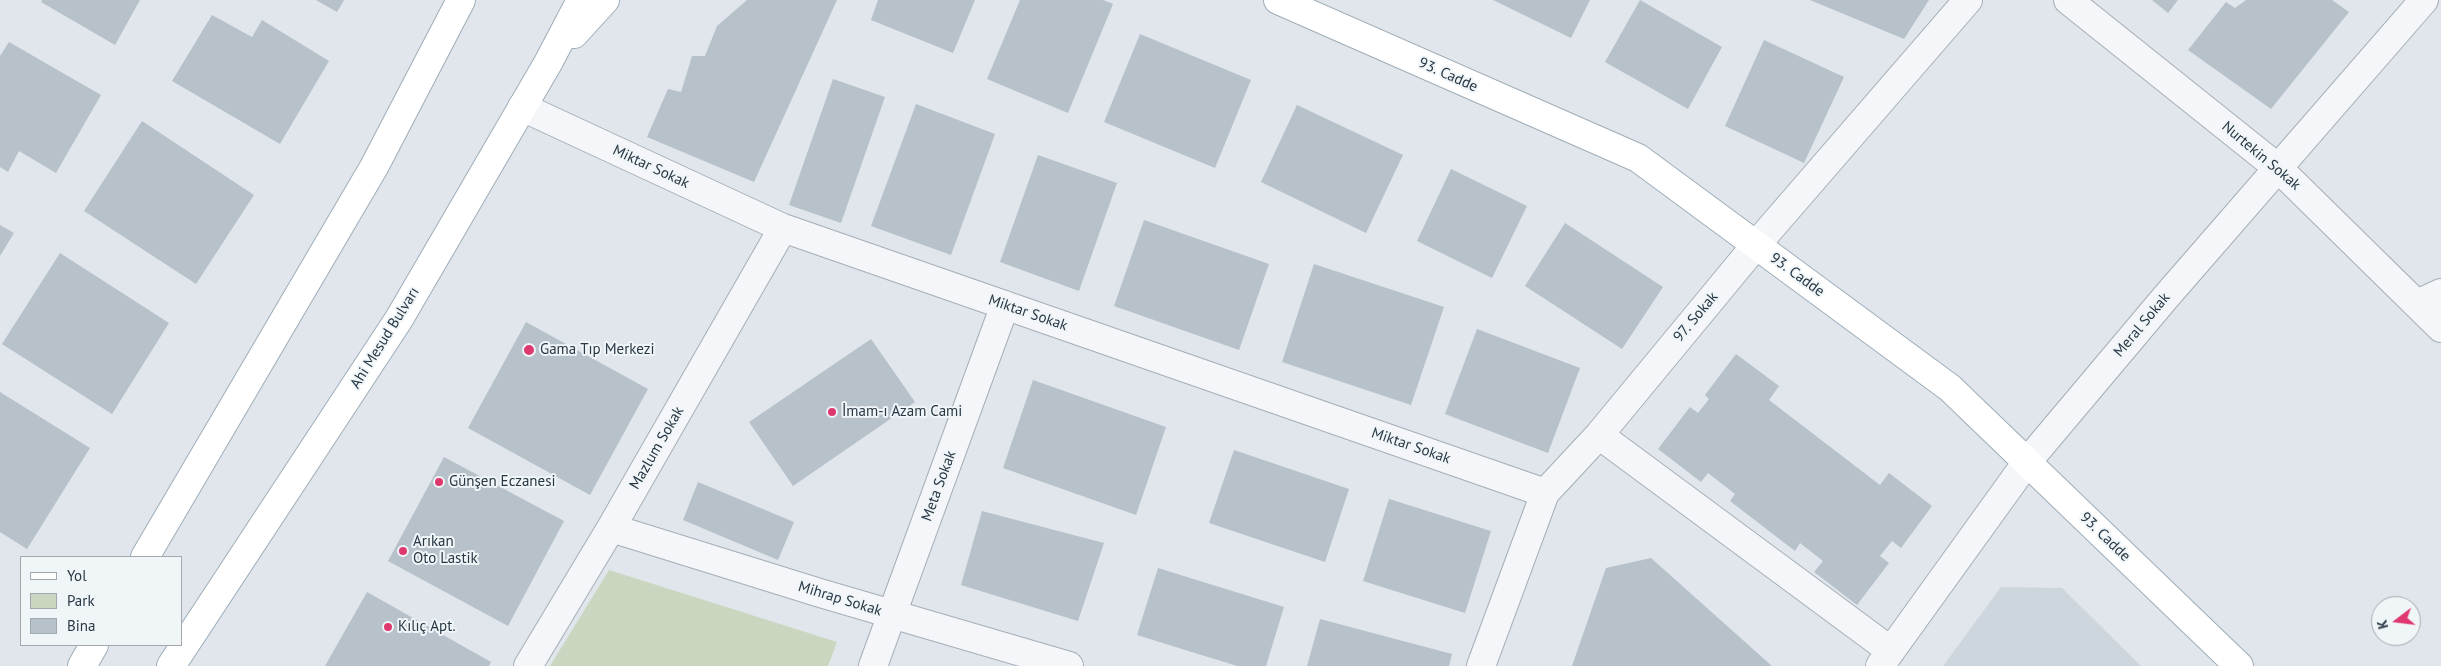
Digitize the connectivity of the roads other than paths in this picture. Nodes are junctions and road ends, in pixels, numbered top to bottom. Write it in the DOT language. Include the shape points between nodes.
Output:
graph roads {
  1 [pos="462,0"];
  2 [pos="581,0"];
  3 [pos="605,0"];
  4 [pos="1278,0"];
  5 [pos="1968,0"];
  6 [pos="2068,0"];
  7 [pos="2424,0"];
  8 [pos="548,63"];
  9 [pos="522,107"];
  10 [pos="2278,168"];
  11 [pos="783,228"];
  12 [pos="1756,245"];
  13 [pos="2429,299"];
  14 [pos="1005,305"];
  15 [pos="2441,328"];
  16 [pos="1599,435"];
  17 [pos="2027,462"];
  18 [pos="1544,493"];
  19 [pos="611,528"];
  20 [pos="146,556"];
  21 [pos="891,614"];
  22 [pos="93,646"];
  23 [pos="1885,658"];
  24 [pos="82,666"];
  25 [pos="171,666"];
  26 [pos="528,666"];
  27 [pos="873,666"];
  28 [pos="1069,666"];
  29 [pos="1481,666"];
  30 [pos="2240,666"];
  1 -- 20 [label="main road" via="374,167"];
  2 -- 8 [label="main road, Ahi Mesud Bulvarı"];
  3 -- 8 [label="main road"];
  4 -- 12 [label="main road, 93. Cadde" via="1638,158"];
  5 -- 12 [label="street, 97. Sokak"];
  6 -- 10 [label="street, Nurtekin Sokak"];
  7 -- 10 [label="street, Meral Sokak"];
  8 -- 9 [label="main road, Ahi Mesud Bulvarı"];
  9 -- 11 [label="street, Miktar Sokak"];
  9 -- 25 [label="main road, Ahi Mesud Bulvarı" via="399,319"];
  10 -- 13 [label="street, Nurtekin Sokak"];
  10 -- 17 [label="street, Meral Sokak"];
  11 -- 14 [label="street, Miktar Sokak"];
  11 -- 19 [label="street, Mazlum Sokak"];
  12 -- 16 [label="street, 97. Sokak"];
  12 -- 17 [label="main road, 93. Cadde" via="1950,388"];
  13 -- 15 [label="street, Nurtekin Sokak"];
  14 -- 18 [label="street, Miktar Sokak"];
  14 -- 21 [label="street, Meta Sokak"];
  16 -- 18 [label="street, 97. Sokak"];
  16 -- 23 [label="street"];
  17 -- 23 [label="street, Meral Sokak"];
  17 -- 30 [label="main road, 93. Cadde"];
  18 -- 29 [label="street, 97. Sokak"];
  19 -- 21 [label="street, Mihrap Sokak"];
  19 -- 26 [label="street, Mazlum Sokak"];
  21 -- 27 [label="street, Meta Sokak"];
  21 -- 28 [label="street, Mihrap Sokak"];
  22 -- 24 [label="main road"];
}
